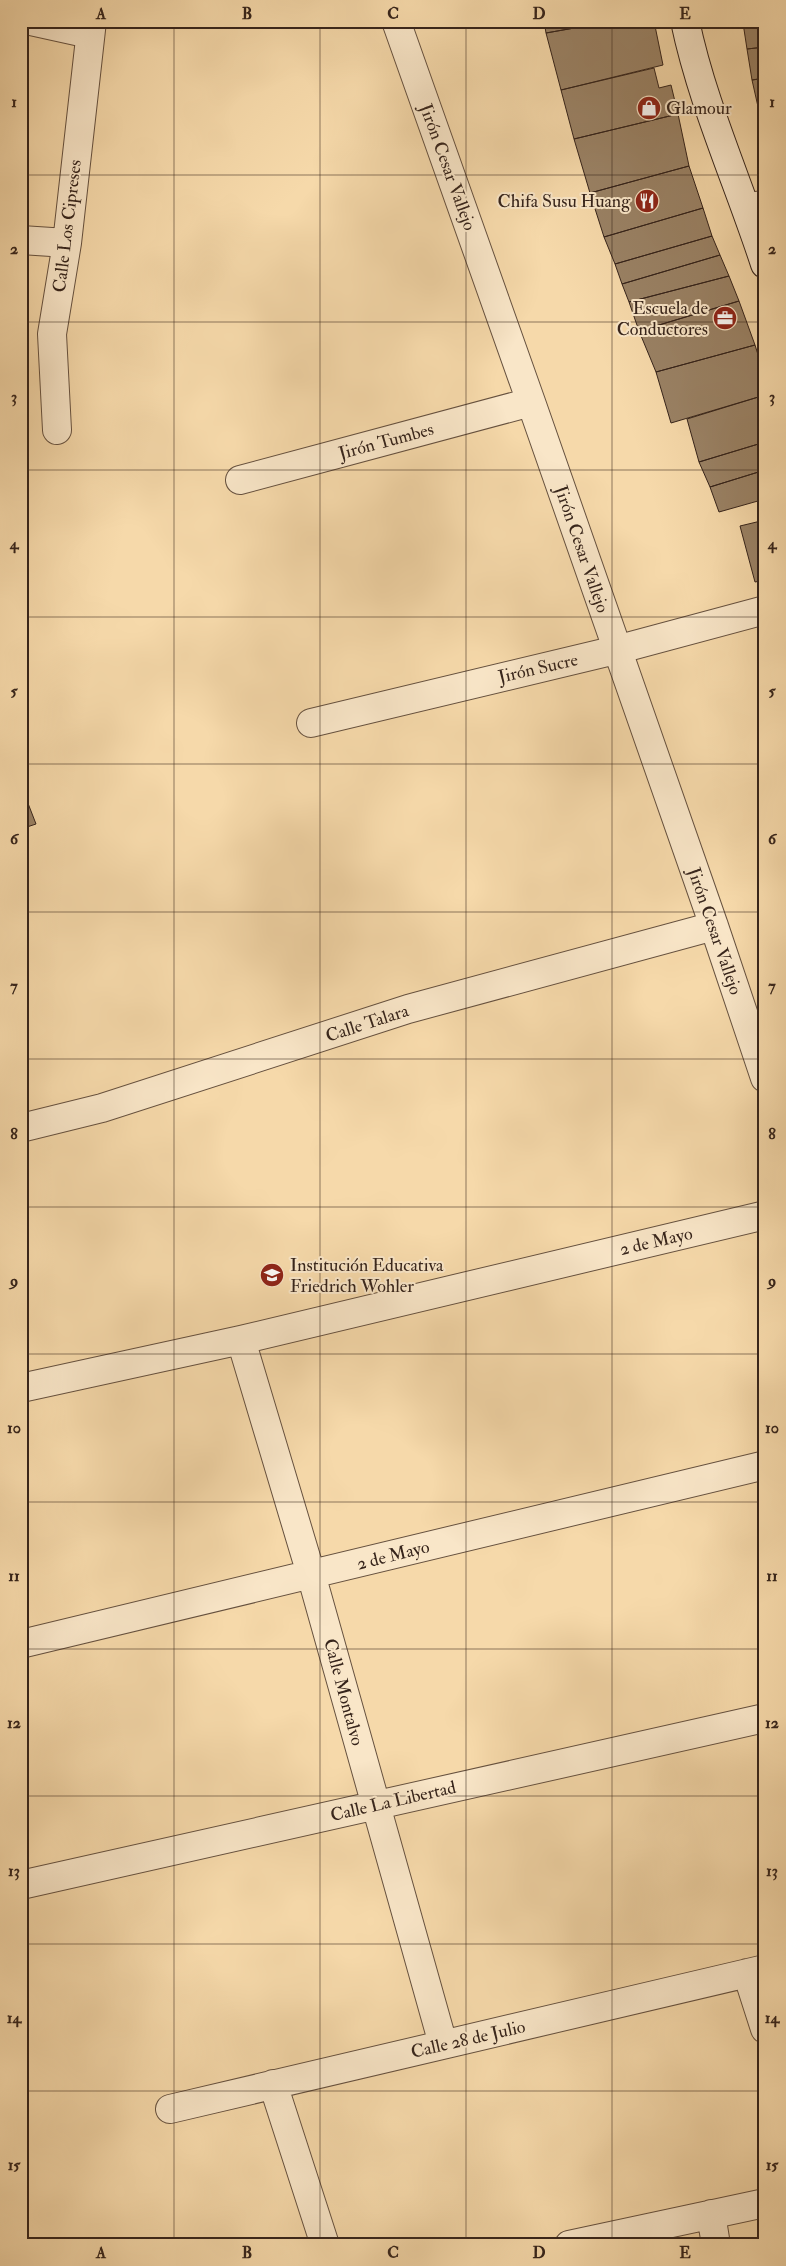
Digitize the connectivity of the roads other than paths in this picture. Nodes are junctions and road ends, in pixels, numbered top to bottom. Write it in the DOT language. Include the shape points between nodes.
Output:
graph roads {
  1 [pos="31,21"];
  2 [pos="396,21"];
  3 [pos="685,21"];
  4 [pos="91,28"];
  5 [pos="756,206"];
  6 [pos="21,240"];
  7 [pos="67,244"];
  8 [pos="765,264"];
  9 [pos="531,402"];
  10 [pos="57,430"];
  11 [pos="240,480"];
  12 [pos="765,610"];
  13 [pos="616,650"];
  14 [pos="311,723"];
  15 [pos="714,926"];
  16 [pos="765,1078"];
  17 [pos="21,1128"];
  18 [pos="765,1215"];
  19 [pos="241,1340"];
  20 [pos="21,1388"];
  21 [pos="765,1465"];
  22 [pos="312,1574"];
  23 [pos="21,1644"];
  24 [pos="765,1718"];
  25 [pos="375,1806"];
  26 [pos="21,1885"];
  27 [pos="756,1971"];
  28 [pos="765,2029"];
  29 [pos="443,2044"];
  30 [pos="273,2084"];
  31 [pos="170,2109"];
  32 [pos="765,2203"];
  33 [pos="712,2214"];
  34 [pos="325,2245"];
  35 [pos="569,2245"];
  36 [pos="716,2245"];
  1 -- 4 [label="street"];
  2 -- 9 [label="street, Jirón Cesar Vallejo"];
  3 -- 5 [label="street" via="693,60"];
  4 -- 7 [label="street, Calle Los Cipreses"];
  5 -- 8 [label="street"];
  6 -- 7 [label="street"];
  7 -- 10 [label="street, Calle Los Cipreses" via="52,334"];
  9 -- 11 [label="street, Jirón Tumbes"];
  9 -- 13 [label="street, Jirón Cesar Vallejo"];
  12 -- 13 [label="street, Jirón Sucre"];
  13 -- 14 [label="street, Jirón Sucre"];
  13 -- 15 [label="street, Jirón Cesar Vallejo"];
  15 -- 16 [label="street, Jirón Cesar Vallejo"];
  15 -- 17 [label="street, Calle Talara" via="408,1009 112,1105"];
  18 -- 19 [label="street, 2 de Mayo"];
  19 -- 20 [label="street, 2 de Mayo"];
  19 -- 22 [label="street, Calle Montalvo"];
  21 -- 22 [label="street, 2 de Mayo"];
  22 -- 23 [label="street, 2 de Mayo"];
  22 -- 25 [label="street, Calle Montalvo"];
  24 -- 25 [label="street, Calle La Libertad"];
  25 -- 26 [label="street, Calle La Libertad"];
  25 -- 29 [label="street, Calle Montalvo"];
  27 -- 28 [label="street"];
  27 -- 29 [label="street, Calle 28 de Julio"];
  29 -- 30 [label="street, Calle 28 de Julio"];
  30 -- 31 [label="street, Calle 28 de Julio"];
  30 -- 34 [label="street"];
  32 -- 33 [label="street"];
  33 -- 35 [label="street"];
  33 -- 36 [label="street"];
}
